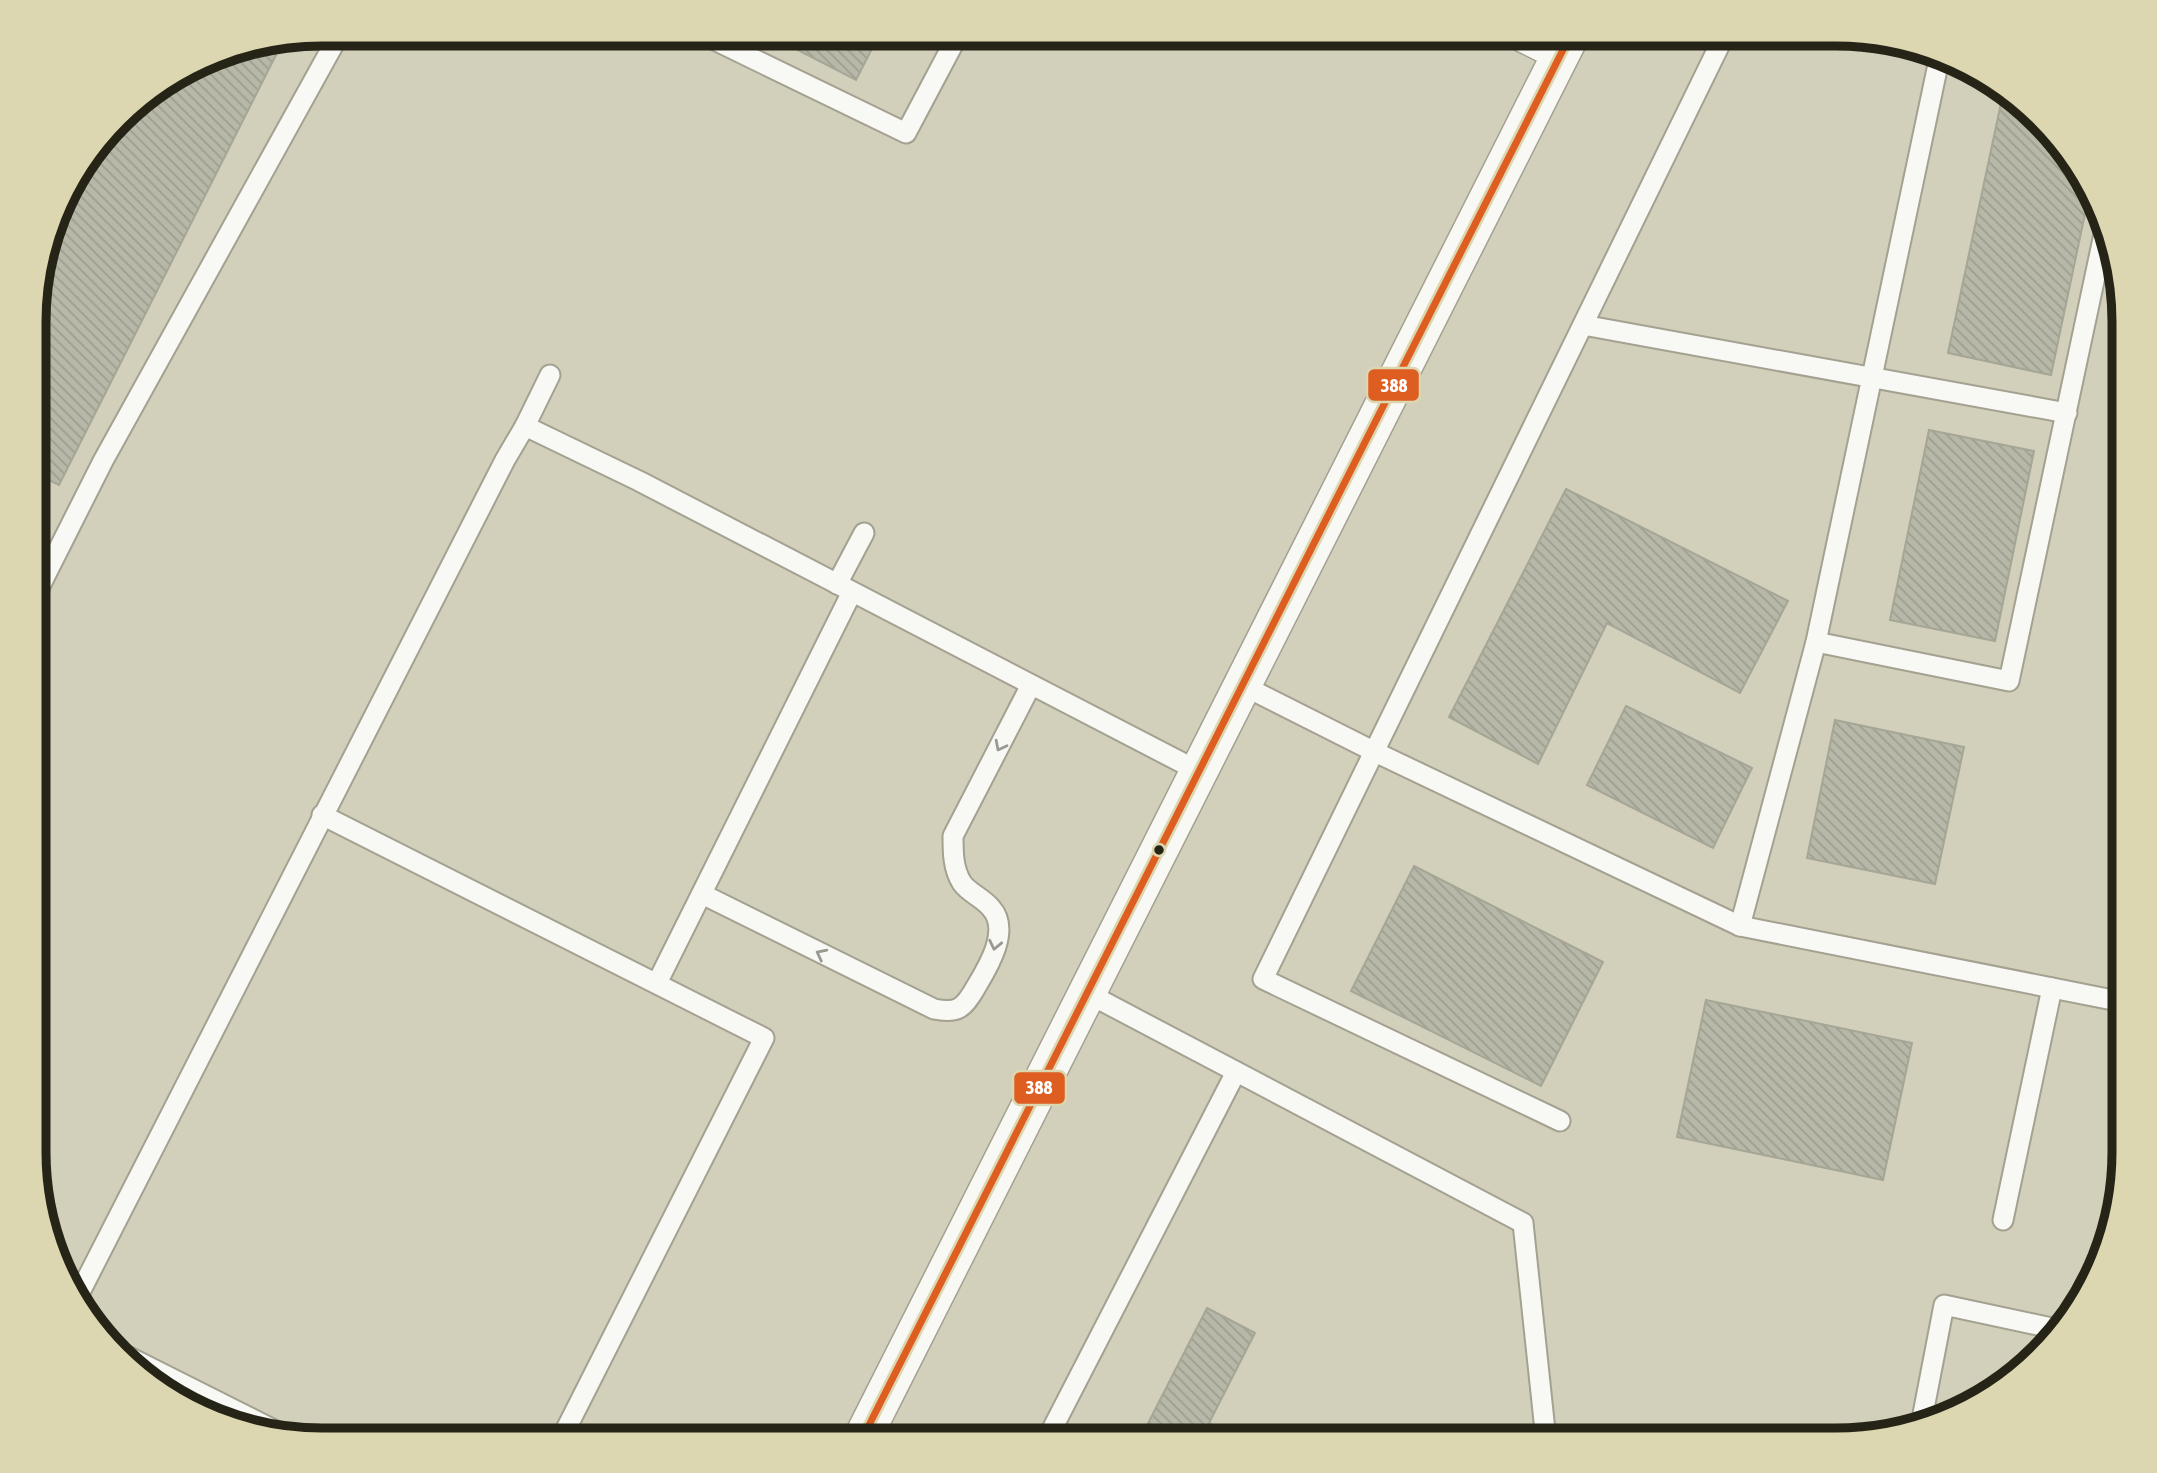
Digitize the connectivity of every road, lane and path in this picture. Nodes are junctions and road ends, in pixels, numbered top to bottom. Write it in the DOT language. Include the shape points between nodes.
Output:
graph roads {
  1 [pos="333,46"];
  2 [pos="726,46"];
  3 [pos="952,46"];
  4 [pos="1564,46"];
  5 [pos="1719,46"];
  6 [pos="1938,66"];
  7 [pos="2101,247"];
  8 [pos="1583,326"];
  9 [pos="550,375"];
  10 [pos="1871,378"];
  11 [pos="2067,413"];
  12 [pos="524,426"];
  13 [pos="864,533"];
  14 [pos="46,574"];
  15 [pos="844,588"];
  16 [pos="1816,642"];
  17 [pos="1031,685"];
  18 [pos="1242,685"];
  19 [pos="1375,752"];
  20 [pos="1198,771"];
  21 [pos="322,815"];
  22 [pos="702,894"];
  23 [pos="1740,926"];
  24 [pos="657,983"];
  25 [pos="2052,988"];
  26 [pos="1087,993"];
  27 [pos="2112,1000"];
  28 [pos="1236,1072"];
  29 [pos="1560,1121"];
  30 [pos="2003,1220"];
  31 [pos="82,1288"];
  32 [pos="2048,1326"];
  33 [pos="153,1369"];
  34 [pos="1923,1413"];
  35 [pos="250,1418"];
  36 [pos="568,1428"];
  37 [pos="868,1428"];
  38 [pos="1053,1428"];
  39 [pos="1545,1428"];
  1 -- 14 [label="lane" via="103,461"];
  2 -- 3 [label="lane" via="906,134"];
  4 -- 18 [label="street"];
  5 -- 8 [label="lane"];
  6 -- 10 [label="lane"];
  7 -- 11 [label="lane"];
  8 -- 10 [label="lane"];
  8 -- 19 [label="lane"];
  9 -- 12 [label="lane"];
  10 -- 11 [label="lane"];
  10 -- 16 [label="lane"];
  11 -- 16 [label="lane" via="2009,681"];
  12 -- 15 [label="lane"];
  12 -- 21 [label="lane"];
  13 -- 15 [label="lane"];
  15 -- 17 [label="lane"];
  15 -- 22 [label="lane"];
  16 -- 23 [label="lane"];
  17 -- 20 [label="lane"];
  17 -- 22 [label="lane, one-way" via="953,836 952,856 962,884 993,909 998,928 991,961 962,1007 949,1012 934,1009"];
  18 -- 19 [label="lane"];
  18 -- 20 [label="street"];
  19 -- 23 [label="lane"];
  19 -- 29 [label="lane" via="1264,979"];
  20 -- 26 [label="street"];
  21 -- 24 [label="lane"];
  21 -- 31 [label="lane"];
  22 -- 24 [label="lane"];
  23 -- 25 [label="lane"];
  24 -- 36 [label="lane" via="764,1038"];
  25 -- 27 [label="lane"];
  25 -- 30 [label="lane"];
  26 -- 28 [label="lane"];
  26 -- 37 [label="street"];
  28 -- 38 [label="lane"];
  28 -- 39 [label="lane" via="1522,1223"];
  32 -- 34 [label="lane" via="1944,1305"];
  33 -- 35 [label="lane"];
}
